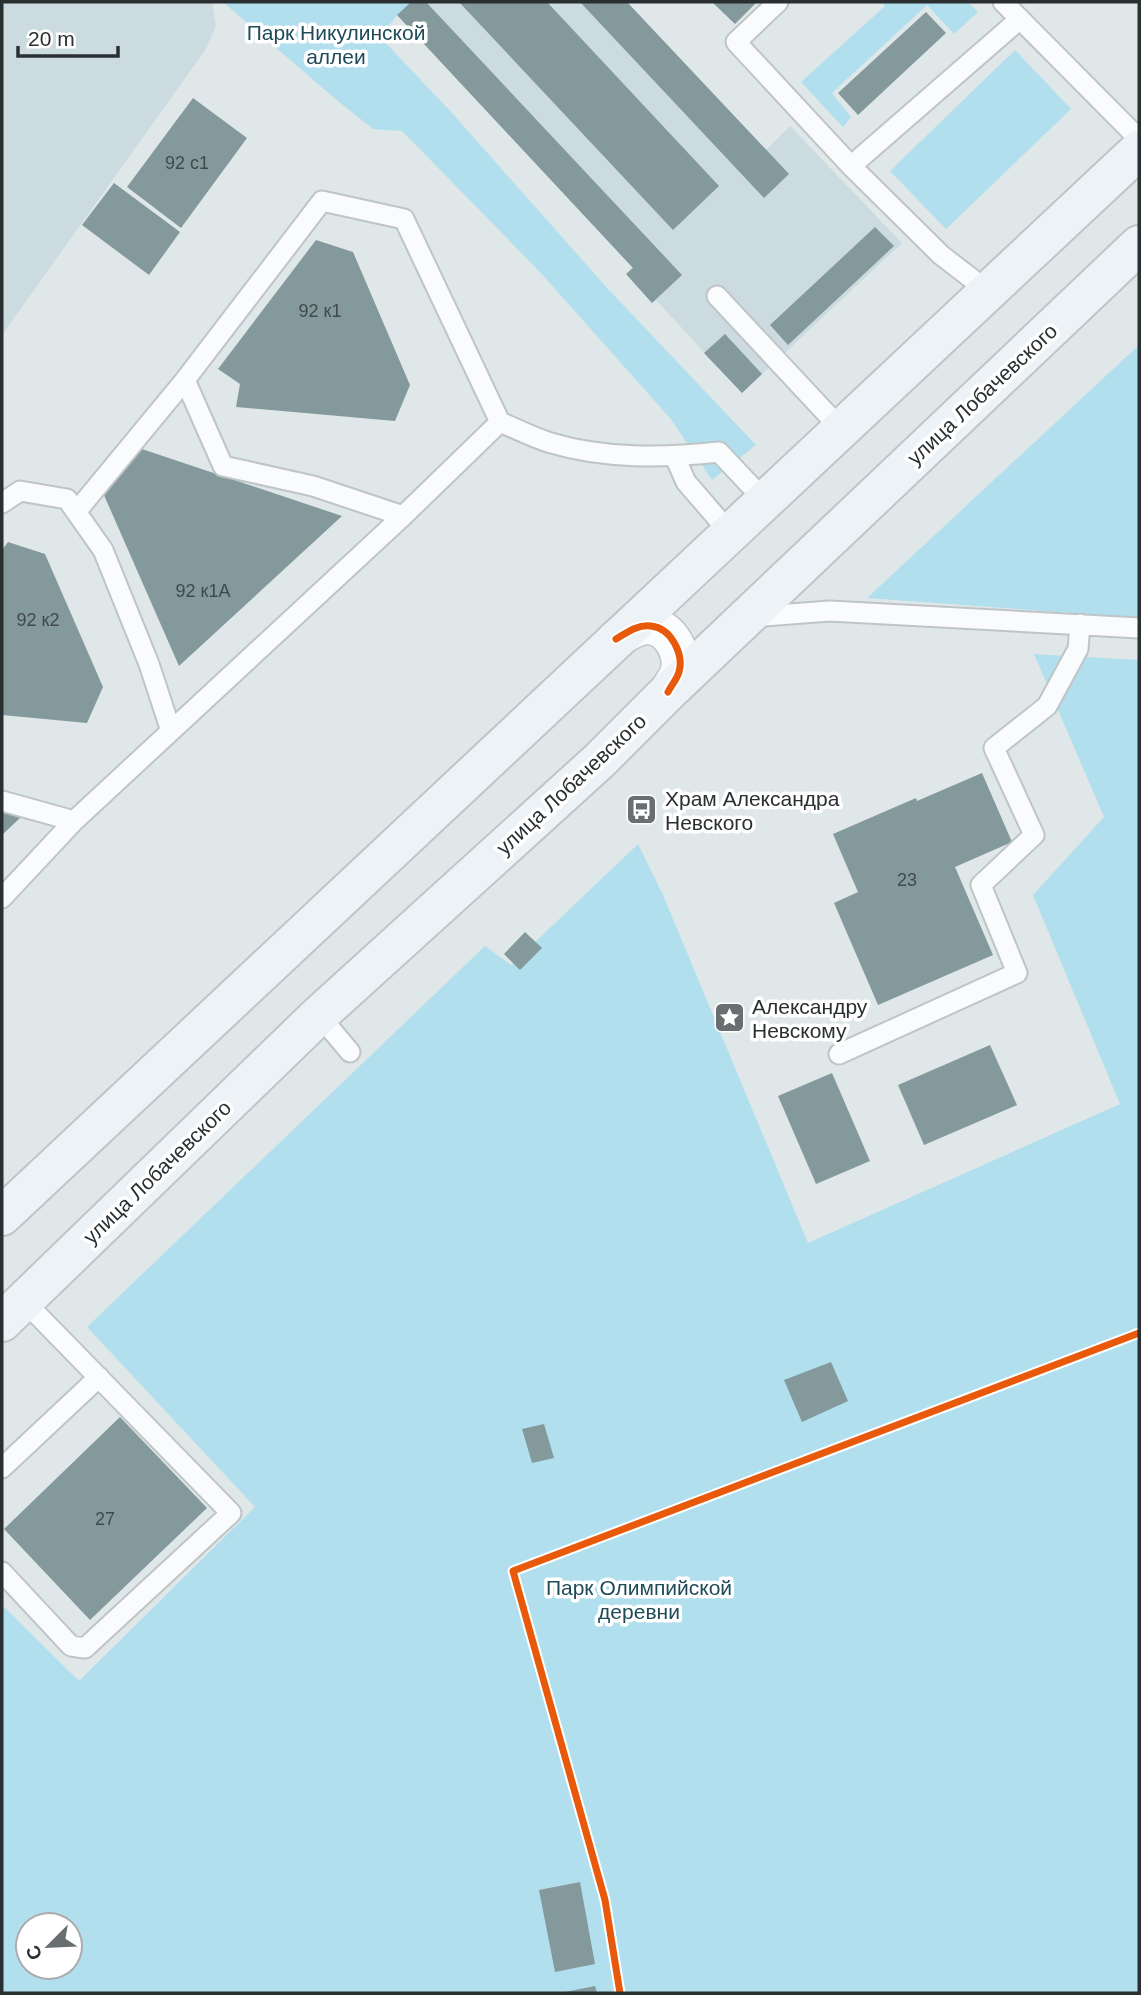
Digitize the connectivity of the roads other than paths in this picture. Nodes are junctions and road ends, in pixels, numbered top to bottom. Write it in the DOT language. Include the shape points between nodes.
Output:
graph roads {
  1 [pos="778,2"];
  2 [pos="1003,2"];
  3 [pos="1020,19"];
  4 [pos="1139,138"];
  5 [pos="1139,150"];
  6 [pos="851,166"];
  7 [pos="1139,246"];
  8 [pos="989,292"];
  9 [pos="717,296"];
  10 [pos="185,380"];
  11 [pos="500,422"];
  12 [pos="841,429"];
  13 [pos="675,457"];
  14 [pos="764,500"];
  15 [pos="2,502"];
  16 [pos="76,512"];
  17 [pos="403,516"];
  18 [pos="730,533"];
  19 [pos="746,618"];
  20 [pos="1080,625"];
  21 [pos="1139,628"];
  22 [pos="616,639"];
  23 [pos="668,692"];
  24 [pos="171,731"];
  25 [pos="2,801"];
  26 [pos="74,821"];
  27 [pos="2,898"];
  28 [pos="319,1015"];
  29 [pos="349,1052"];
  30 [pos="839,1054"];
  31 [pos="2,1216"];
  32 [pos="9,1310"];
  33 [pos="99,1377"];
  34 [pos="2,1468"];
  35 [pos="2,1572"];
  1 -- 6 [label="lane" via="736,42"];
  2 -- 3 [label="lane"];
  3 -- 4 [label="lane"];
  3 -- 6 [label="lane"];
  5 -- 8 [label="main road"];
  6 -- 8 [label="lane" via="941,255"];
  7 -- 19 [label="main road, улица Лобачевского"];
  8 -- 12 [label="main road"];
  9 -- 12 [label="lane"];
  10 -- 11 [label="lane" via="322,201 404,219"];
  10 -- 16 [label="lane"];
  10 -- 17 [label="lane" via="223,466 313,486"];
  11 -- 13 [label="lane" via="550,443 608,455"];
  11 -- 17 [label="lane"];
  12 -- 14 [label="main road"];
  13 -- 14 [label="lane" via="719,453"];
  13 -- 18 [label="lane" via="686,482"];
  14 -- 18 [label="main road"];
  15 -- 16 [label="lane" via="20,491 67,499"];
  16 -- 24 [label="lane" via="103,550"];
  17 -- 24 [label="lane"];
  18 -- 22 [label="main road"];
  19 -- 20 [label="lane" via="830,611"];
  19 -- 23 [label="main road, улица Лобачевского"];
  20 -- 21 [label="lane"];
  20 -- 30 [label="lane" via="1078,649 1046,706 994,748 1034,835 981,885 1017,973"];
  22 -- 23 [label="street" via="650,625 665,630 679,655 679,672"];
  22 -- 31 [label="main road"];
  23 -- 28 [label="main road, улица Лобачевского" via="599,761"];
  24 -- 26 [label="lane"];
  25 -- 26 [label="lane"];
  26 -- 27 [label="lane"];
  28 -- 29 [label="lane"];
  28 -- 32 [label="main road, улица Лобачевского"];
  32 -- 33 [label="lane"];
  33 -- 34 [label="lane"];
  33 -- 35 [label="lane" via="231,1513 85,1648 71,1646"];
}
